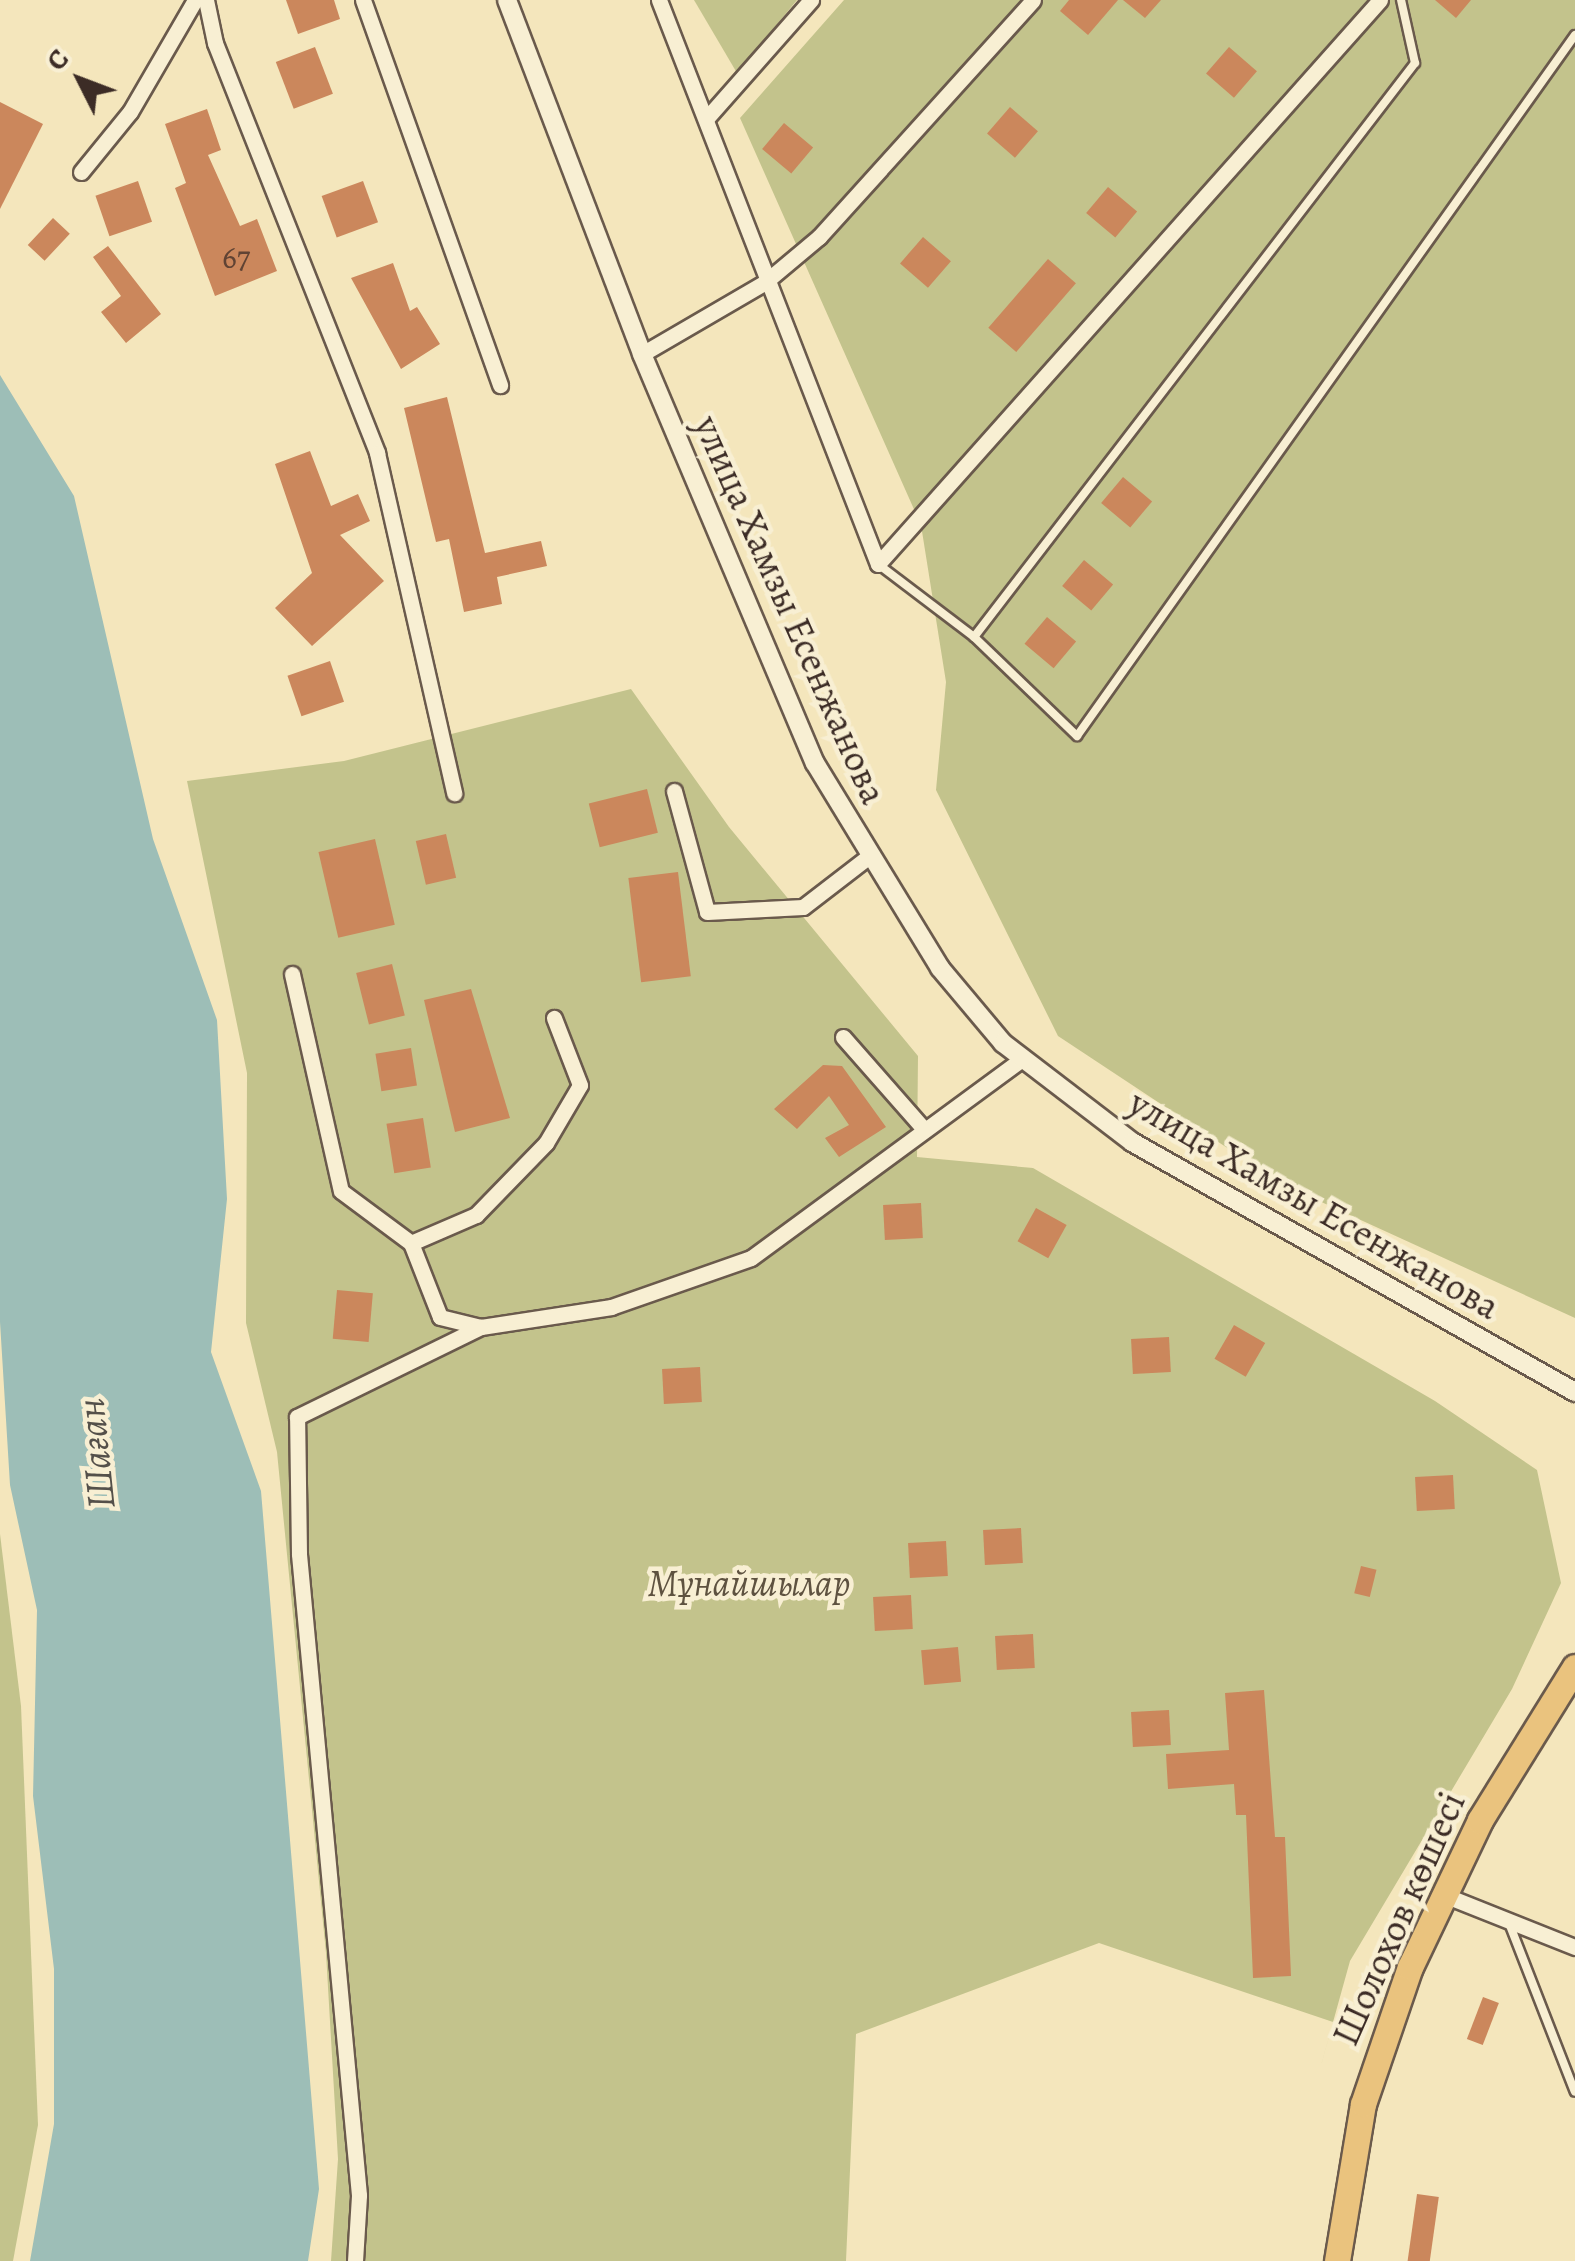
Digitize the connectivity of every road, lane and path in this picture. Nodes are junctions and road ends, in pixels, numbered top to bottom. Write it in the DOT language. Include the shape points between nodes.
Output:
graph roads {
  1 [pos="195,0"];
  2 [pos="206,0"];
  3 [pos="362,0"];
  4 [pos="508,0"];
  5 [pos="660,0"];
  6 [pos="811,0"];
  7 [pos="1033,0"];
  8 [pos="1380,0"];
  9 [pos="1401,0"];
  10 [pos="1575,35"];
  11 [pos="706,119"];
  12 [pos="82,172"];
  13 [pos="764,282"];
  14 [pos="642,354"];
  15 [pos="500,385"];
  16 [pos="878,564"];
  17 [pos="974,636"];
  18 [pos="674,791"];
  19 [pos="454,793"];
  20 [pos="868,857"];
  21 [pos="292,974"];
  22 [pos="554,1018"];
  23 [pos="843,1036"];
  24 [pos="1022,1059"];
  25 [pos="922,1127"];
  26 [pos="412,1243"];
  27 [pos="481,1327"];
  28 [pos="1573,1390"];
  29 [pos="1572,1676"];
  30 [pos="1444,1895"];
  31 [pos="1508,1919"];
  32 [pos="1575,1946"];
  33 [pos="1575,2092"];
  34 [pos="355,2261"];
  35 [pos="1337,2261"];
  1 -- 12 [label="street" via="130,112"];
  2 -- 19 [label="street" via="215,43 377,453"];
  3 -- 15 [label="street"];
  4 -- 14 [label="street, улица Хамзы Есенжанова"];
  5 -- 11 [label="street"];
  6 -- 11 [label="street"];
  7 -- 13 [label="street" via="819,237"];
  8 -- 16 [label="street"];
  9 -- 17 [label="lane" via="1415,63"];
  10 -- 17 [label="lane" via="1077,736"];
  11 -- 13 [label="street"];
  13 -- 14 [label="street"];
  13 -- 16 [label="street"];
  14 -- 20 [label="street, улица Хамзы Есенжанова" via="815,763"];
  16 -- 17 [label="lane"];
  18 -- 20 [label="street" via="707,912 803,907"];
  20 -- 24 [label="street, улица Хамзы Есенжанова" via="940,968"];
  21 -- 26 [label="street" via="341,1191"];
  22 -- 26 [label="street" via="580,1086 546,1143 476,1215"];
  23 -- 25 [label="street"];
  24 -- 25 [label="street"];
  24 -- 28 [label="street, улица Хамзы Есенжанова" via="1132,1142"];
  25 -- 27 [label="street" via="751,1258 611,1307"];
  26 -- 27 [label="street" via="440,1317"];
  27 -- 34 [label="street" via="297,1416 299,1554 359,2195"];
  29 -- 30 [label="highway, Шолохов көшесі"];
  30 -- 31 [label="street"];
  30 -- 35 [label="highway, Шолохов көшесі" via="1380,2045"];
  31 -- 32 [label="street"];
  31 -- 33 [label="lane"];
}
